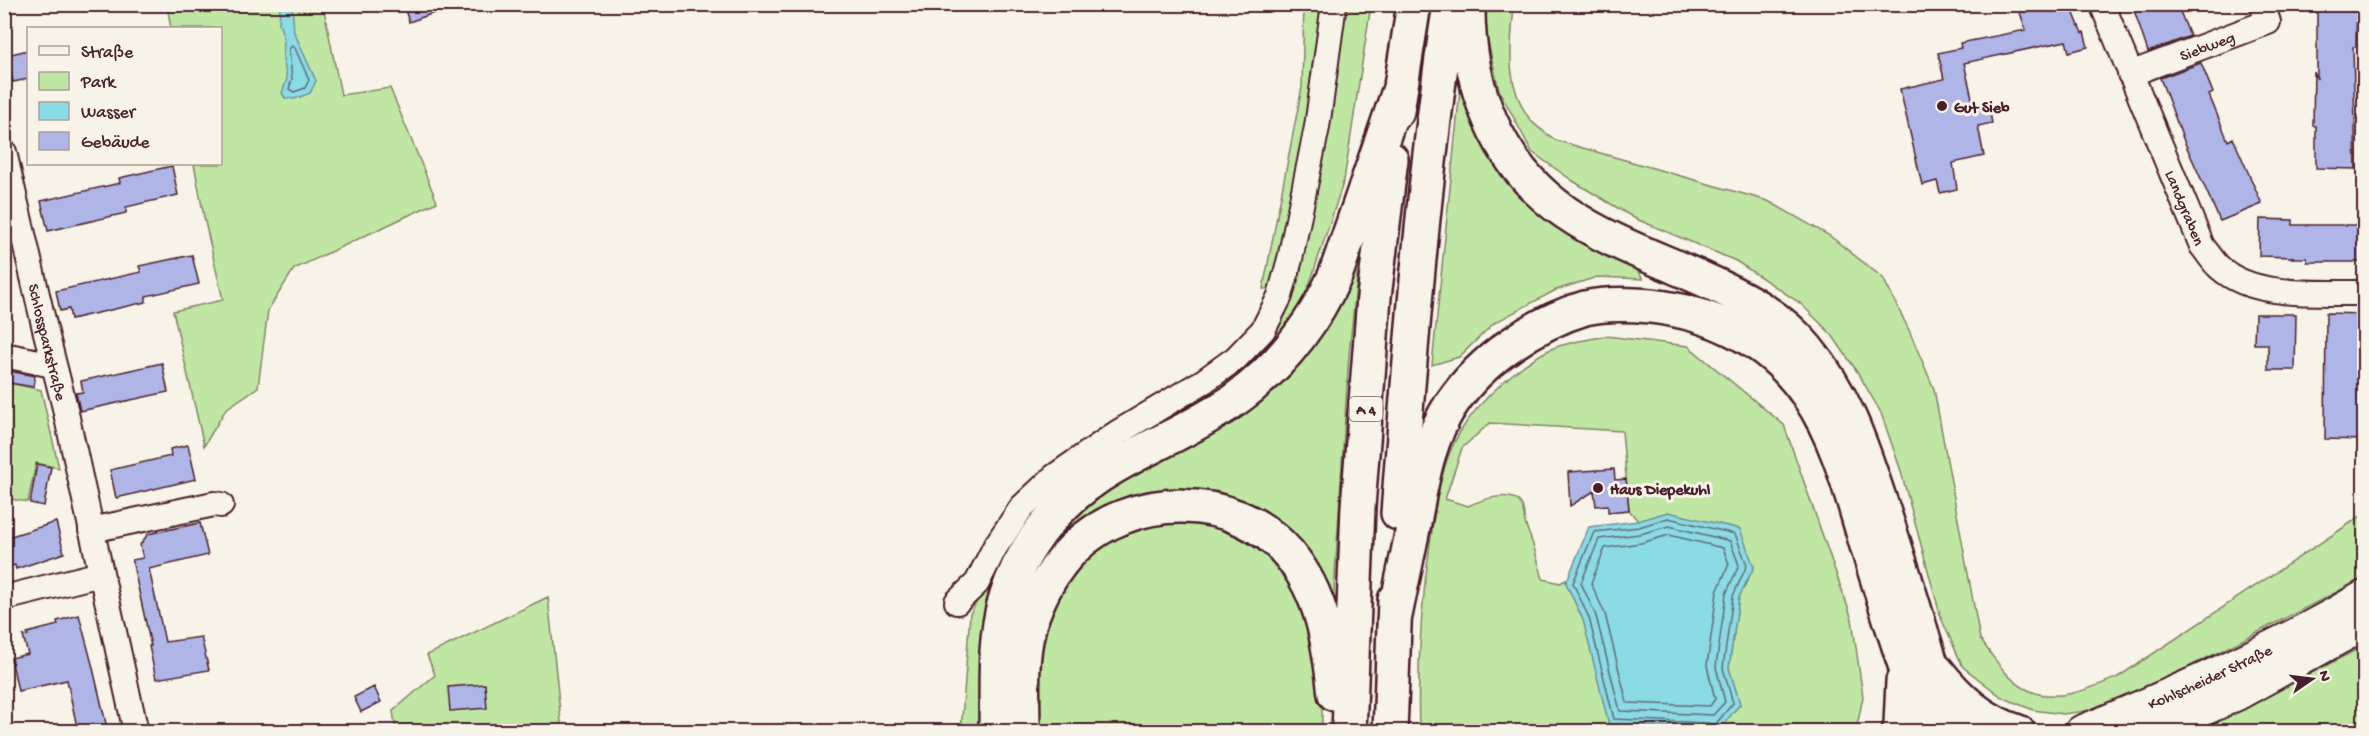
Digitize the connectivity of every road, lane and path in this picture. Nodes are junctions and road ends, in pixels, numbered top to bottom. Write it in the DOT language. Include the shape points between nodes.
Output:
graph roads {
  1 [pos="1334,4"];
  2 [pos="1414,4"];
  3 [pos="1450,4"];
  4 [pos="1468,4"];
  5 [pos="2102,4"];
  6 [pos="2262,4"];
  7 [pos="2130,74"];
  8 [pos="1400,88"];
  9 [pos="4,153"];
  10 [pos="10,205"];
  11 [pos="2364,293"];
  12 [pos="4,355"];
  13 [pos="53,365"];
  14 [pos="221,505"];
  15 [pos="91,530"];
  16 [pos="101,574"];
  17 [pos="2364,597"];
  18 [pos="4,598"];
  19 [pos="957,602"];
  20 [pos="1394,621"];
  21 [pos="2364,624"];
  22 [pos="1916,661"];
  23 [pos="136,732"];
  24 [pos="996,732"];
  25 [pos="1023,732"];
  26 [pos="1339,732"];
  27 [pos="1349,732"];
  28 [pos="1390,732"];
  29 [pos="1899,732"];
  30 [pos="1928,732"];
  31 [pos="1952,732"];
  32 [pos="2018,732"];
  33 [pos="2081,732"];
  34 [pos="2154,732"];
  1 -- 19 [label="street" via="1317,127 1290,259 1280,296 1263,330 1204,381 1055,476 1022,507 977,583"];
  2 -- 8 [label="highway, A 4"];
  3 -- 20 [label="highway, A 4" via="1406,408"];
  4 -- 22 [label="highway" via="1469,44 1480,97 1505,150 1523,173 1580,222 1763,310 1786,326 1822,368 1854,424 1894,545"];
  5 -- 7 [label="street, Landgraben"];
  6 -- 7 [label="street, Siebweg" via="2268,22"];
  7 -- 11 [label="street, Landgraben" via="2202,246 2220,268 2245,284 2272,290"];
  8 -- 24 [label="highway" via="1335,276 1288,352 1263,378 1231,402 1096,478 1063,506 1028,549 1001,618"];
  8 -- 27 [label="highway, A 4" via="1374,297 1358,507"];
  9 -- 10 [label="street, Schlossparkstraße"];
  10 -- 13 [label="street, Schlossparkstraße"];
  12 -- 13 [label="street"];
  13 -- 15 [label="street, Schlossparkstraße"];
  14 -- 15 [label="street"];
  15 -- 16 [label="street, Schlossparkstraße"];
  16 -- 18 [label="street"];
  16 -- 23 [label="street, Schlossparkstraße"];
  17 -- 33 [label="main road, Kohlscheider Straße" via="2177,693"];
  20 -- 22 [label="highway" via="1426,460 1452,403 1482,369 1517,340 1551,320 1588,308 1629,304 1675,309 1726,324 1775,356 1807,394 1829,433"];
  20 -- 28 [label="highway, A 4"];
  21 -- 34 [label="main road, Kohlscheider Straße" via="2237,694"];
  22 -- 29 [label="highway" via="1903,695"];
  22 -- 30 [label="highway"];
  22 -- 31 [label="highway"];
  22 -- 32 [label="highway" via="1961,700 1996,724"];
  25 -- 26 [label="highway" via="1024,660 1032,617 1062,561 1087,537 1120,517 1181,506 1214,510 1256,527 1298,566 1318,604 1326,630"];
}
